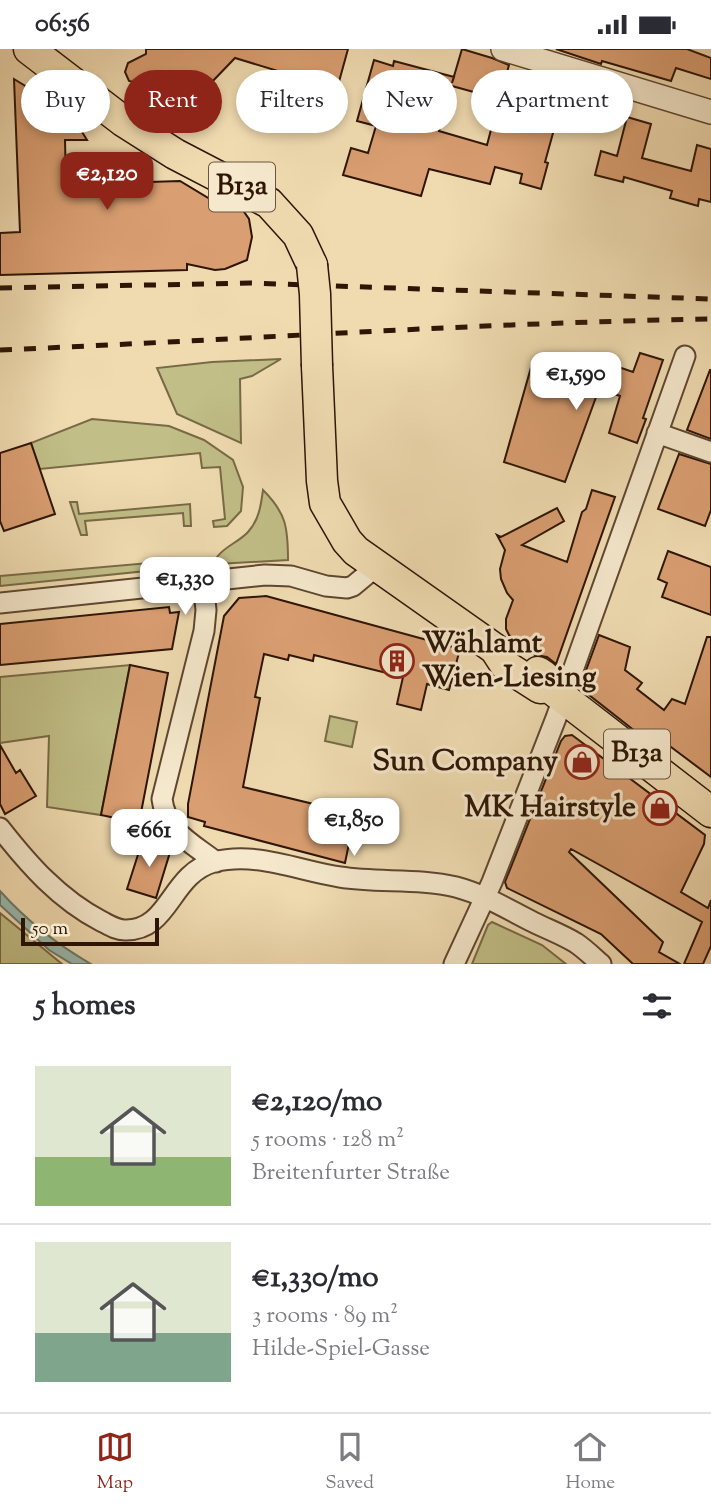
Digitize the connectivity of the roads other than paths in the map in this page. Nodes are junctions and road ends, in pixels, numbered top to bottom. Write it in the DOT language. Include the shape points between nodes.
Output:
graph roads {
  1 [pos="29,49"];
  2 [pos="503,49"];
  3 [pos="711,111"];
  4 [pos="685,356"];
  5 [pos="657,433"];
  6 [pos="711,452"];
  7 [pos="377,566"];
  8 [pos="204,582"];
  9 [pos="0,603"];
  10 [pos="556,691"];
  11 [pos="711,812"];
  12 [pos="0,828"];
  13 [pos="216,862"];
  14 [pos="484,898"];
  15 [pos="456,960"];
  16 [pos="601,964"];
  1 -- 7 [label="main road, B13a, bridge" via="123,121 269,203 298,235 312,265 322,465"];
  2 -- 3 [label="street"];
  4 -- 5 [label="street"];
  5 -- 6 [label="street"];
  5 -- 10 [label="street"];
  7 -- 8 [label="street" via="346,588 278,575"];
  7 -- 10 [label="main road, B13a" via="495,649 506,666 540,688"];
  8 -- 9 [label="street"];
  8 -- 13 [label="street" via="204,631 162,799 174,830"];
  10 -- 11 [label="main road, B13a"];
  10 -- 14 [label="street" via="551,731"];
  12 -- 13 [label="street" via="57,892 117,929 140,928 154,921 187,877"];
  13 -- 14 [label="street" via="293,865 339,877 456,887"];
  14 -- 15 [label="street"];
  14 -- 16 [label="street" via="576,943"];
}
